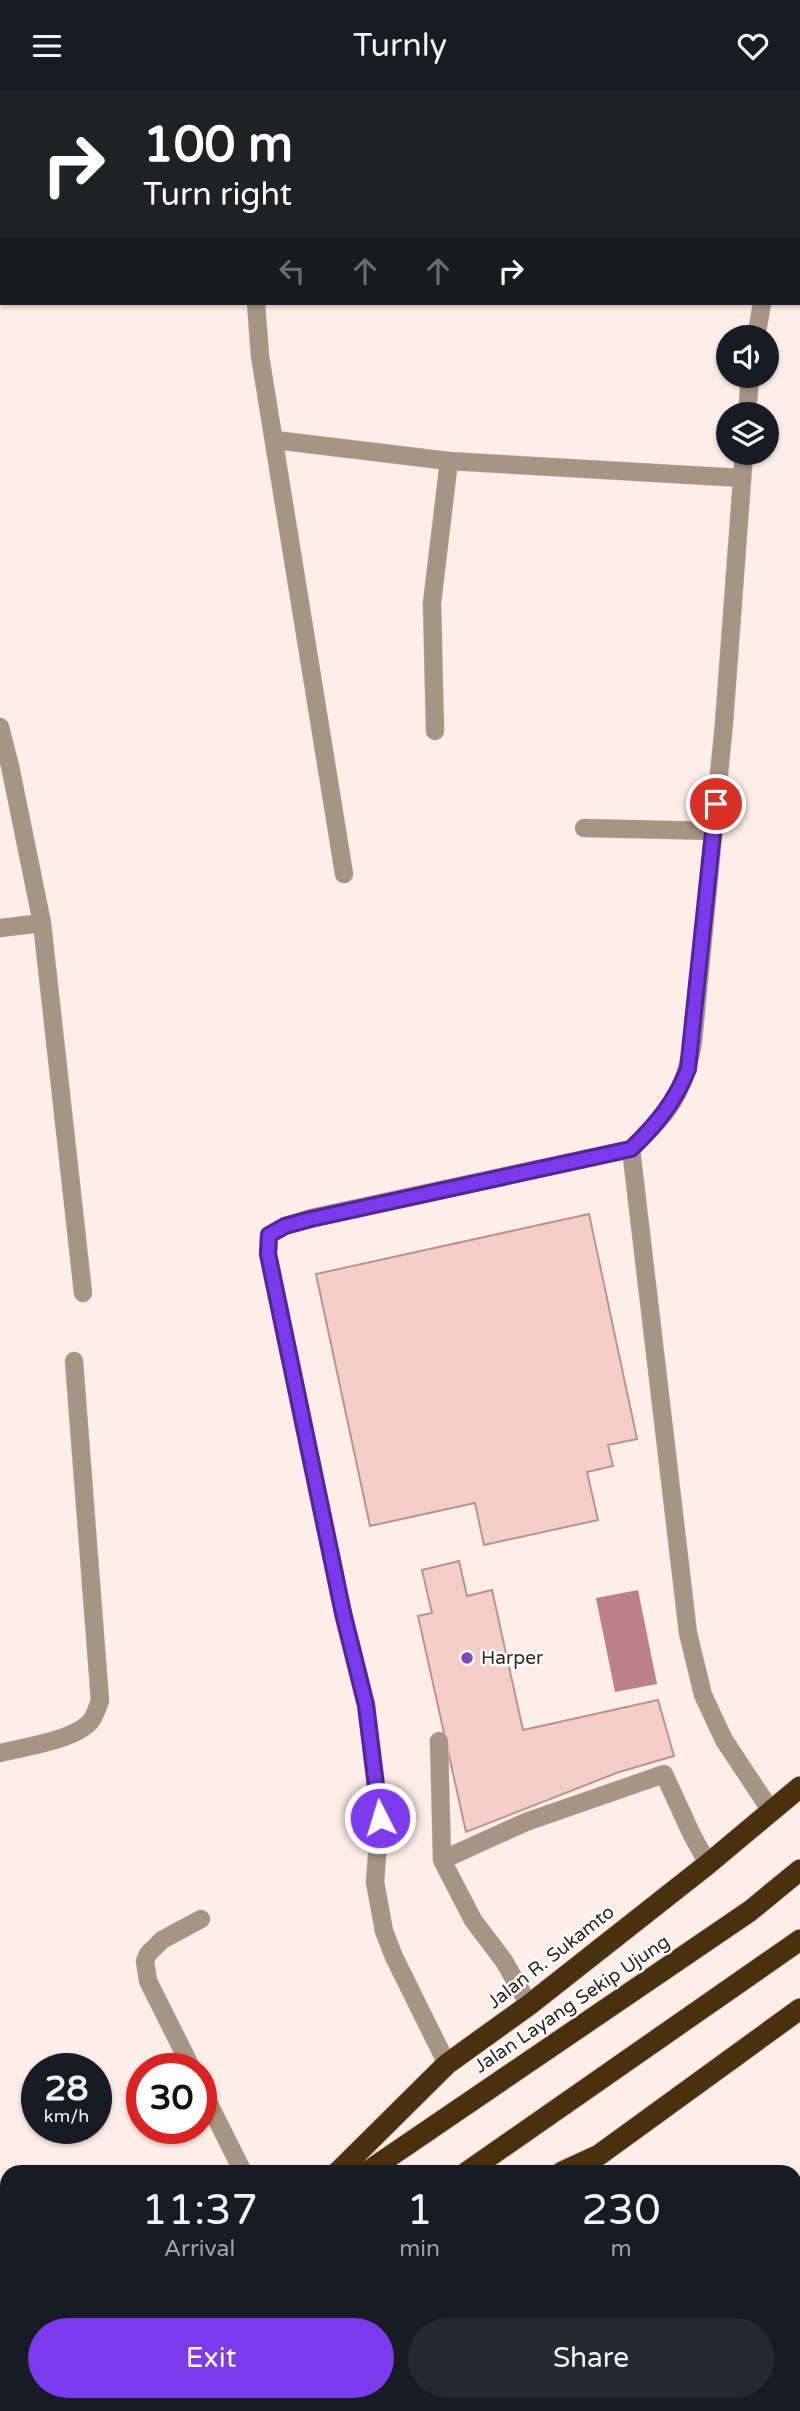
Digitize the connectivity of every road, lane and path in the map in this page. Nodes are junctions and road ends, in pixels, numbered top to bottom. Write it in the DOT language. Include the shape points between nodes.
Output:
graph roads {
  1 [pos="256,305"];
  2 [pos="762,305"];
  3 [pos="758,325"];
  4 [pos="275,440"];
  5 [pos="449,461"];
  6 [pos="743,465"];
  7 [pos="742,478"];
  8 [pos="0,727"];
  9 [pos="435,730"];
  10 [pos="584,828"];
  11 [pos="714,831"];
  12 [pos="344,874"];
  13 [pos="42,923"];
  14 [pos="0,928"];
  15 [pos="631,1149"];
  16 [pos="83,1293"];
  17 [pos="74,1361"];
  18 [pos="439,1741"];
  19 [pos="0,1753"];
  20 [pos="800,1787"];
  21 [pos="771,1811"];
  22 [pos="442,1860"];
  23 [pos="708,1864"];
  24 [pos="800,1870"];
  25 [pos="201,1919"];
  26 [pos="800,1940"];
  27 [pos="529,2004"];
  28 [pos="800,2009"];
  29 [pos="184,2053"];
  30 [pos="447,2064"];
  31 [pos="217,2120"];
  32 [pos="240,2165"];
  33 [pos="345,2165"];
  34 [pos="377,2165"];
  35 [pos="477,2165"];
  36 [pos="577,2165"];
  1 -- 4 [label="street"];
  2 -- 3 [label="street"];
  4 -- 5 [label="street"];
  4 -- 12 [label="street"];
  5 -- 7 [label="street"];
  5 -- 9 [label="street" via="432,603"];
  6 -- 7 [label="street"];
  7 -- 11 [label="street"];
  8 -- 13 [label="street"];
  10 -- 11 [label="street"];
  11 -- 15 [label="street" via="688,1069 668,1109"];
  13 -- 14 [label="street"];
  13 -- 16 [label="street"];
  15 -- 21 [label="street" via="688,1633 703,1695 724,1740"];
  15 -- 30 [label="street" via="311,1219 269,1235 268,1254 366,1705 380,1818 375,1882 380,1909 394,1957"];
  17 -- 19 [label="street" via="100,1701 90,1722 79,1730"];
  18 -- 22 [label="street"];
  20 -- 21 [label="highway, Jalan R. Sukamto"];
  21 -- 23 [label="highway, Jalan R. Sukamto"];
  22 -- 23 [label="street" via="526,1822 664,1774"];
  22 -- 27 [label="street" via="473,1920"];
  23 -- 27 [label="highway, Jalan R. Sukamto"];
  24 -- 34 [label="highway, Jalan Layang Sekip Ujung" via="750,1911"];
  25 -- 29 [label="street" via="162,1940 145,1961 148,1980"];
  26 -- 35 [label="highway"];
  27 -- 30 [label="highway, Jalan R. Sukamto"];
  28 -- 36 [label="highway" via="599,2155"];
  30 -- 33 [label="highway, Jalan R. Sukamto"];
  31 -- 32 [label="street"];
}
